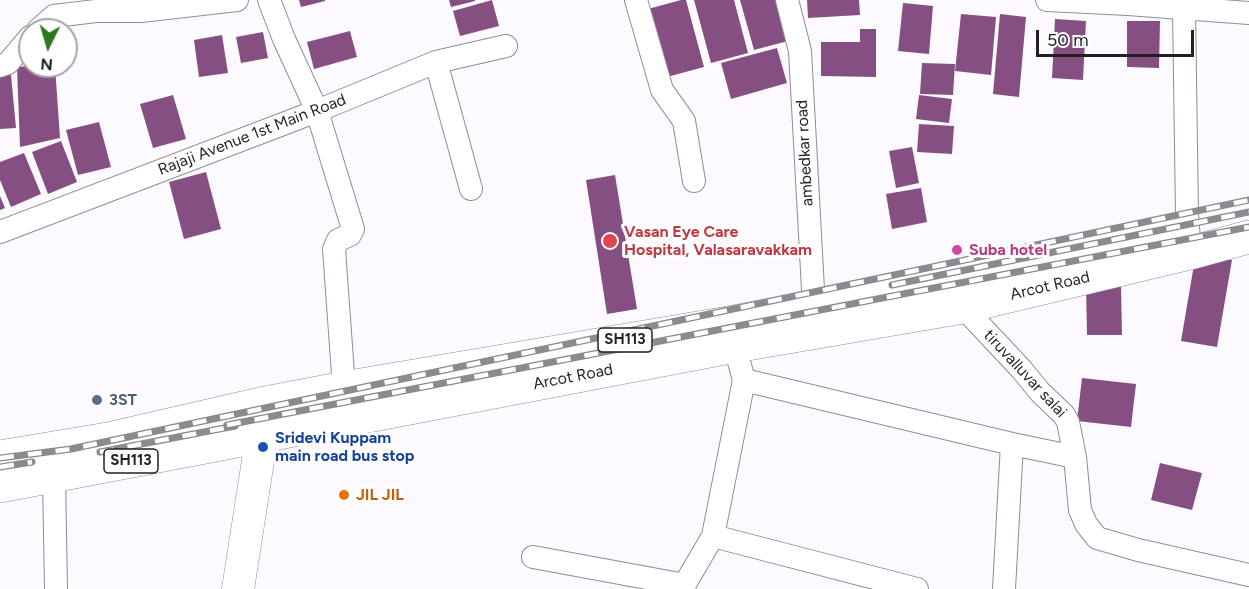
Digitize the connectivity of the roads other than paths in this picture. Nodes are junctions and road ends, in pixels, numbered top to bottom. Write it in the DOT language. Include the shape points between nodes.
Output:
graph roads {
  1 [pos="237,0"];
  2 [pos="269,0"];
  3 [pos="636,0"];
  4 [pos="787,0"];
  5 [pos="1047,0"];
  6 [pos="1128,2"];
  7 [pos="1184,9"];
  8 [pos="1249,13"];
  9 [pos="52,18"];
  10 [pos="506,46"];
  11 [pos="18,51"];
  12 [pos="436,62"];
  13 [pos="0,66"];
  14 [pos="317,111"];
  15 [pos="694,181"];
  16 [pos="471,189"];
  17 [pos="1249,216"];
  18 [pos="0,232"];
  19 [pos="1249,237"];
  20 [pos="1189,242"];
  21 [pos="963,307"];
  22 [pos="814,308"];
  23 [pos="731,335"];
  24 [pos="744,380"];
  25 [pos="441,386"];
  26 [pos="344,388"];
  27 [pos="262,435"];
  28 [pos="1012,444"];
  29 [pos="1074,457"];
  30 [pos="0,458"];
  31 [pos="53,462"];
  32 [pos="0,486"];
  33 [pos="713,536"];
  34 [pos="533,557"];
  35 [pos="1249,575"];
  36 [pos="684,587"];
  37 [pos="56,589"];
  38 [pos="238,589"];
  39 [pos="917,589"];
  40 [pos="1004,589"];
  1 -- 9 [label="street"];
  2 -- 14 [label="street"];
  3 -- 15 [label="street" via="662,90 684,121"];
  4 -- 22 [label="street, ambedkar road" via="800,51"];
  5 -- 6 [label="street"];
  6 -- 7 [label="street"];
  7 -- 8 [label="street"];
  7 -- 20 [label="street"];
  10 -- 12 [label="street, Rajaji Avenue 1st Main Road"];
  11 -- 13 [label="street"];
  12 -- 14 [label="street, Rajaji Avenue 1st Main Road"];
  12 -- 16 [label="street"];
  14 -- 18 [label="street, Rajaji Avenue 1st Main Road"];
  14 -- 26 [label="street" via="353,229 350,235 338,240 334,249"];
  17 -- 20 [label="main road, Arcot Road / SH113"];
  19 -- 20 [label="main road, Arcot Road / SH113"];
  20 -- 21 [label="main road, Arcot Road / SH113"];
  20 -- 22 [label="main road, Arcot Road / SH113"];
  21 -- 23 [label="main road, Arcot Road / SH113"];
  21 -- 29 [label="street, tiruvalluvar salai" via="1064,415"];
  22 -- 23 [label="main road, Arcot Road / SH113"];
  23 -- 24 [label="street"];
  23 -- 25 [label="main road, Arcot Road / SH113"];
  24 -- 28 [label="street"];
  24 -- 33 [label="street"];
  25 -- 26 [label="main road, Arcot Road / SH113"];
  25 -- 27 [label="main road, Arcot Road / SH113"];
  26 -- 31 [label="main road, Arcot Road / SH113" via="108,439"];
  27 -- 31 [label="main road, Arcot Road / SH113"];
  27 -- 38 [label="main road"];
  28 -- 29 [label="street"];
  28 -- 40 [label="street"];
  29 -- 35 [label="street, tiruvalluvar salai" via="1080,510 1097,538"];
  30 -- 31 [label="main road, Arcot Road / SH113"];
  31 -- 32 [label="main road, Arcot Road / SH113"];
  31 -- 37 [label="street"];
  33 -- 36 [label="street"];
  33 -- 39 [label="street"];
  34 -- 36 [label="street"];
}
